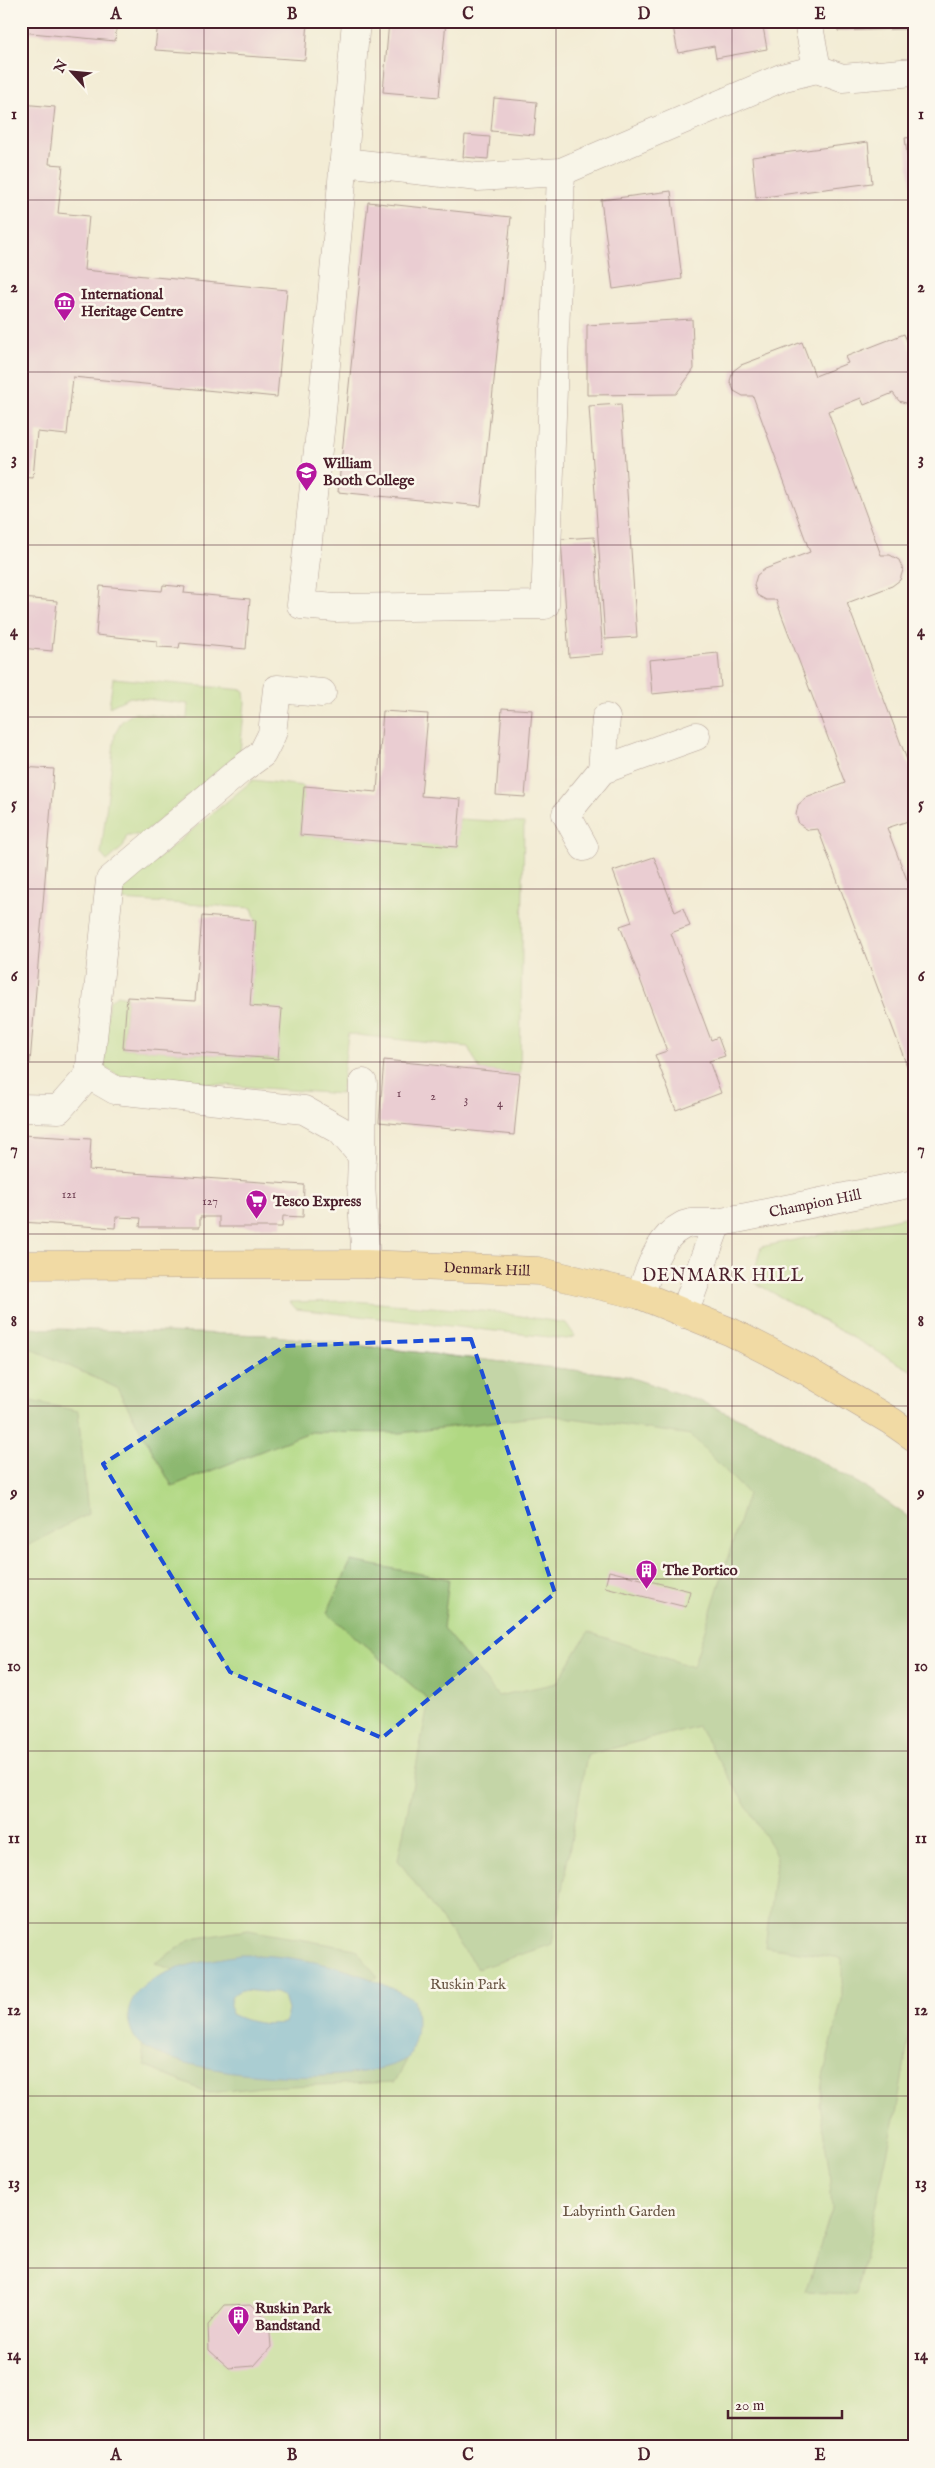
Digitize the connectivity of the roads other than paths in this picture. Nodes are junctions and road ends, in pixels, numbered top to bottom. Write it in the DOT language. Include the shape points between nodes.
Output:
graph roads {
  1 [pos="356,21"];
  2 [pos="808,21"];
  3 [pos="817,69"];
  4 [pos="914,72"];
  5 [pos="344,162"];
  6 [pos="561,172"];
  7 [pos="322,693"];
  8 [pos="606,718"];
  9 [pos="696,736"];
  10 [pos="602,770"];
  11 [pos="584,848"];
  12 [pos="89,1075"];
  13 [pos="363,1083"];
  14 [pos="21,1108"];
  15 [pos="362,1156"];
  16 [pos="914,1183"];
  17 [pos="717,1223"];
  18 [pos="21,1264"];
  19 [pos="366,1264"];
  20 [pos="640,1295"];
  21 [pos="684,1314"];
  22 [pos="914,1438"];
  1 -- 5 [label="street"];
  2 -- 3 [label="street"];
  3 -- 4 [label="street" via="842,78"];
  3 -- 6 [label="street" via="781,78"];
  5 -- 6 [label="street" via="478,177"];
  5 -- 6 [label="street" via="301,605 335,608 545,605"];
  7 -- 12 [label="street" via="277,689 272,734 262,754 110,880"];
  8 -- 10 [label="street"];
  9 -- 10 [label="street"];
  10 -- 11 [label="street" via="566,814"];
  12 -- 14 [label="street" via="59,1108"];
  12 -- 15 [label="street" via="115,1090 304,1110 340,1130"];
  13 -- 15 [label="street"];
  15 -- 19 [label="street"];
  16 -- 17 [label="street, Champion Hill"];
  17 -- 20 [label="street, Champion Hill" via="682,1226 669,1236"];
  17 -- 21 [label="street"];
  18 -- 19 [label="main road, Denmark Hill"];
  19 -- 20 [label="main road, Denmark Hill" via="538,1271"];
  20 -- 21 [label="main road, Denmark Hill"];
  21 -- 22 [label="main road, Denmark Hill" via="778,1354"];
}
